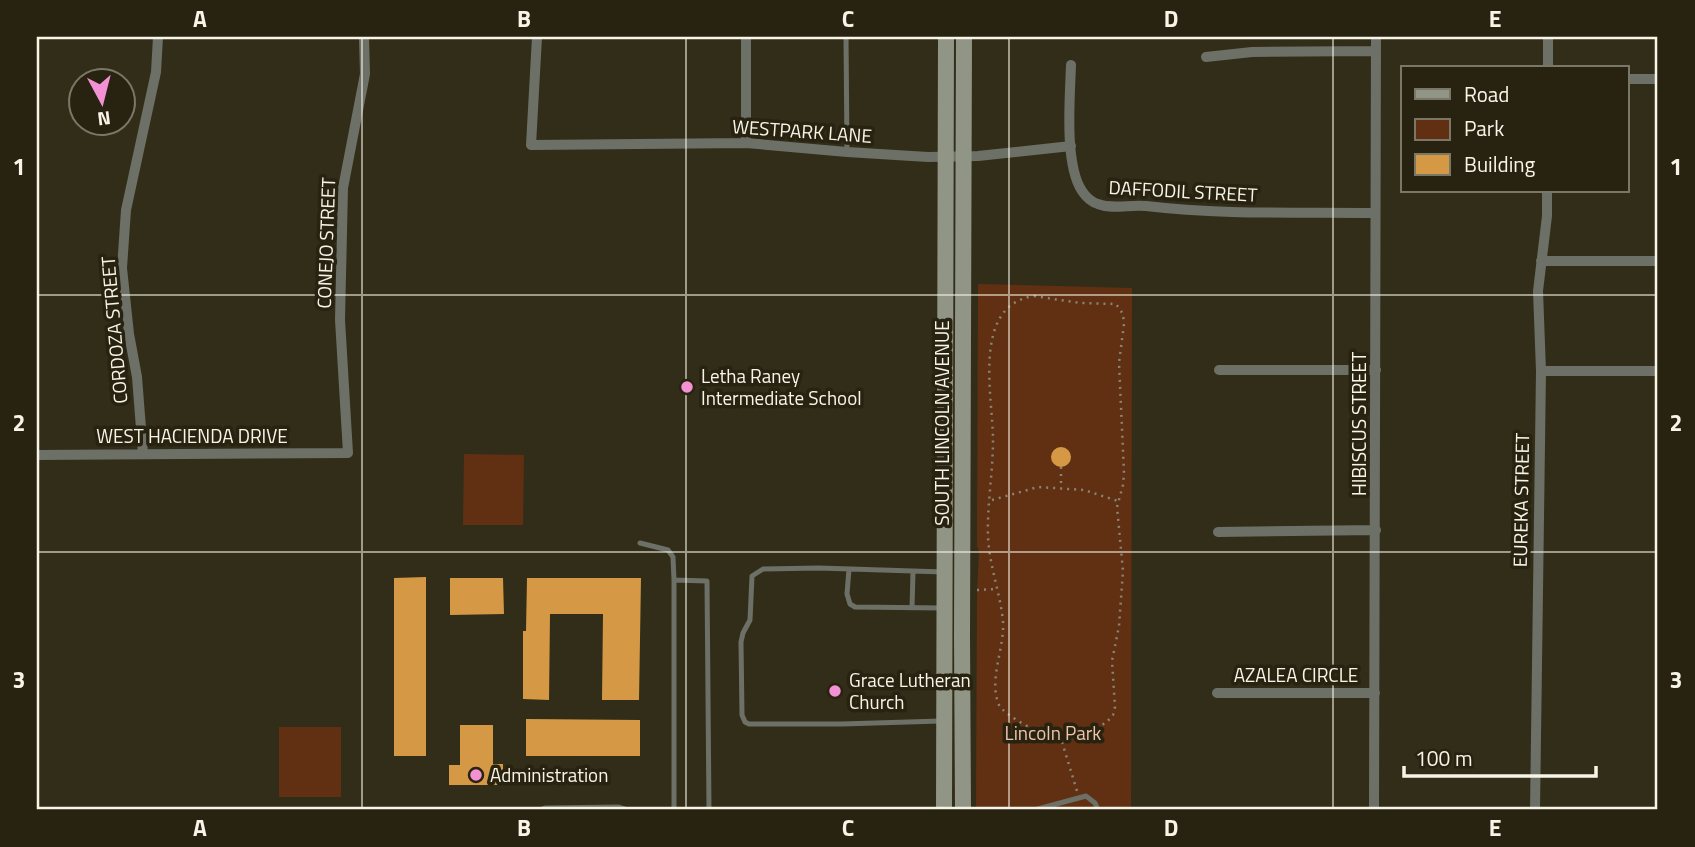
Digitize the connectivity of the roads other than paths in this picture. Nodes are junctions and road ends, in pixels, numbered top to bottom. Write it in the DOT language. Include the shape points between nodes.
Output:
graph roads {
  1 [pos="158,37"];
  2 [pos="363,37"];
  3 [pos="537,37"];
  4 [pos="747,37"];
  5 [pos="846,37"];
  6 [pos="947,37"];
  7 [pos="964,37"];
  8 [pos="1376,37"];
  9 [pos="1548,37"];
  10 [pos="1376,51"];
  11 [pos="1206,57"];
  12 [pos="1071,65"];
  13 [pos="1548,66"];
  14 [pos="1628,79"];
  15 [pos="1658,79"];
  16 [pos="746,143"];
  17 [pos="1071,146"];
  18 [pos="847,152"];
  19 [pos="964,156"];
  20 [pos="946,157"];
  21 [pos="1547,192"];
  22 [pos="1375,213"];
  23 [pos="1541,261"];
  24 [pos="1658,261"];
  25 [pos="1219,370"];
  26 [pos="1376,370"];
  27 [pos="1541,371"];
  28 [pos="1658,371"];
  29 [pos="348,453"];
  30 [pos="143,454"];
  31 [pos="37,455"];
  32 [pos="1376,530"];
  33 [pos="1218,532"];
  34 [pos="640,543"];
  35 [pos="849,569"];
  36 [pos="913,572"];
  37 [pos="944,572"];
  38 [pos="674,580"];
  39 [pos="912,608"];
  40 [pos="943,608"];
  41 [pos="1217,693"];
  42 [pos="1375,693"];
  43 [pos="944,720"];
  44 [pos="538,810"];
  45 [pos="628,810"];
  46 [pos="674,810"];
  47 [pos="709,810"];
  48 [pos="944,810"];
  49 [pos="963,810"];
  50 [pos="1034,810"];
  51 [pos="1098,810"];
  52 [pos="1374,810"];
  53 [pos="1535,810"];
  1 -- 30 [label="street, CORDOZA STREET" via="156,72 127,210 122,268"];
  2 -- 29 [label="street, CONEJO STREET" via="365,74 342,188 340,320"];
  3 -- 16 [label="street, WESTPARK LANE" via="531,145"];
  4 -- 16 [label="street"];
  5 -- 18 [label="lane"];
  6 -- 20 [label="main road, SOUTH LINCOLN AVENUE"];
  7 -- 19 [label="main road, SOUTH LINCOLN AVENUE"];
  8 -- 10 [label="street, HIBISCUS STREET"];
  9 -- 13 [label="street"];
  10 -- 11 [label="street" via="1252,51"];
  10 -- 22 [label="street, HIBISCUS STREET"];
  12 -- 17 [label="street, DAFFODIL STREET"];
  14 -- 15 [label="street"];
  16 -- 18 [label="street, WESTPARK LANE"];
  17 -- 19 [label="street, WESTPARK LANE"];
  17 -- 22 [label="street, DAFFODIL STREET" via="1081,190 1099,205 1200,212"];
  18 -- 20 [label="street, WESTPARK LANE"];
  19 -- 20 [label="street, WESTPARK LANE"];
  19 -- 49 [label="main road, SOUTH LINCOLN AVENUE"];
  20 -- 37 [label="main road, SOUTH LINCOLN AVENUE"];
  21 -- 23 [label="street, EUREKA STREET"];
  22 -- 26 [label="street, HIBISCUS STREET"];
  23 -- 24 [label="street"];
  23 -- 27 [label="street, EUREKA STREET"];
  25 -- 26 [label="street"];
  26 -- 32 [label="street, HIBISCUS STREET"];
  27 -- 28 [label="street"];
  27 -- 53 [label="street, EUREKA STREET"];
  29 -- 30 [label="street, WEST HACIENDA DRIVE"];
  30 -- 31 [label="street, WEST HACIENDA DRIVE"];
  32 -- 33 [label="street"];
  32 -- 42 [label="street, HIBISCUS STREET"];
  34 -- 38 [label="lane" via="668,550 673,556"];
  35 -- 36 [label="lane"];
  35 -- 39 [label="lane" via="850,604"];
  35 -- 43 [label="lane" via="763,569 752,576 750,620 741,642 743,718 749,724"];
  36 -- 37 [label="lane"];
  36 -- 39 [label="lane"];
  37 -- 40 [label="main road, SOUTH LINCOLN AVENUE"];
  38 -- 46 [label="lane"];
  38 -- 47 [label="lane" via="707,581"];
  39 -- 40 [label="lane"];
  40 -- 43 [label="main road, SOUTH LINCOLN AVENUE"];
  41 -- 42 [label="street, AZALEA CIRCLE"];
  42 -- 52 [label="street, HIBISCUS STREET"];
  43 -- 48 [label="main road, SOUTH LINCOLN AVENUE"];
  44 -- 45 [label="lane"];
  50 -- 51 [label="lane" via="1086,796"];
}
